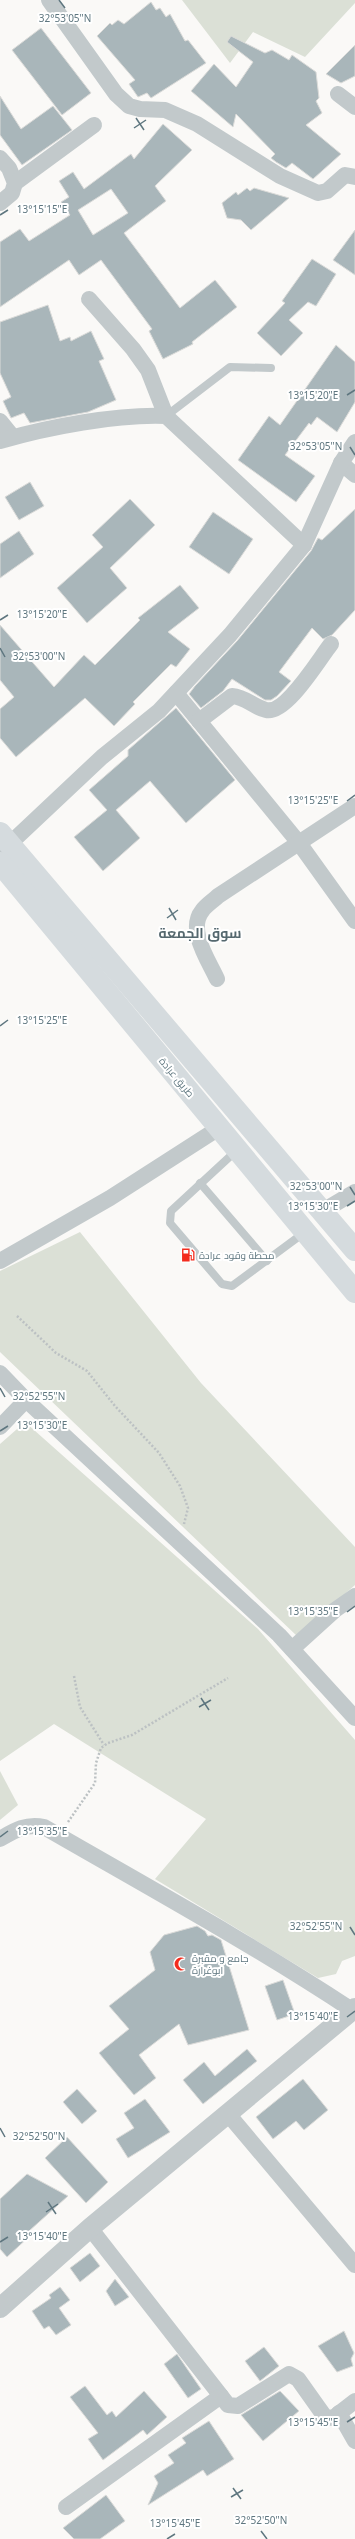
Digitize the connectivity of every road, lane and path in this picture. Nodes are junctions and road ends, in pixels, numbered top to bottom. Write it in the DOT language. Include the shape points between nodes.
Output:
graph roads {
  1 [pos="49,0"];
  2 [pos="338,94"];
  3 [pos="355,107"];
  4 [pos="94,125"];
  5 [pos="0,158"];
  6 [pos="355,177"];
  7 [pos="15,183"];
  8 [pos="0,203"];
  9 [pos="89,299"];
  10 [pos="271,368"];
  11 [pos="166,416"];
  12 [pos="0,421"];
  13 [pos="6,439"];
  14 [pos="355,442"];
  15 [pos="341,463"];
  16 [pos="355,475"];
  17 [pos="304,545"];
  18 [pos="331,644"];
  19 [pos="176,693"];
  20 [pos="199,721"];
  21 [pos="355,806"];
  22 [pos="300,843"];
  23 [pos="3,848"];
  24 [pos="355,921"];
  25 [pos="217,979"];
  26 [pos="219,1128"];
  27 [pos="237,1150"];
  28 [pos="200,1183"];
  29 [pos="355,1192"];
  30 [pos="323,1211"];
  31 [pos="306,1232"];
  32 [pos="355,1250"];
  33 [pos="0,1261"];
  34 [pos="267,1261"];
  35 [pos="355,1292"];
  36 [pos="17,1316"];
  37 [pos="0,1373"];
  38 [pos="26,1400"];
  39 [pos="0,1427"];
  40 [pos="179,1541"];
  41 [pos="355,1596"];
  42 [pos="292,1649"];
  43 [pos="74,1676"];
  44 [pos="228,1678"];
  45 [pos="355,1718"];
  46 [pos="104,1745"];
  47 [pos="59,1835"];
  48 [pos="0,1839"];
  49 [pos="353,2009"];
  50 [pos="228,2114"];
  51 [pos="90,2228"];
  52 [pos="355,2265"];
  53 [pos="0,2308"];
  54 [pos="222,2396"];
  55 [pos="355,2401"];
  56 [pos="339,2414"];
  57 [pos="355,2441"];
  58 [pos="66,2507"];
  1 -- 6 [label="street" via="116,94 129,106 165,110 197,124 280,176 318,193 327,191 345,175"];
  2 -- 3 [label="street"];
  4 -- 7 [label="street"];
  5 -- 7 [label="street" via="9,168"];
  7 -- 8 [label="street" via="12,193"];
  9 -- 11 [label="street" via="148,370"];
  10 -- 11 [label="lane" via="230,367"];
  11 -- 13 [label="street" via="145,415 106,420"];
  11 -- 17 [label="street"];
  12 -- 13 [label="street"];
  14 -- 15 [label="street"];
  15 -- 16 [label="street"];
  15 -- 17 [label="street"];
  17 -- 19 [label="street" via="230,635"];
  18 -- 20 [label="street" via="288,701 278,709 266,710 241,696 232,696"];
  19 -- 20 [label="street"];
  19 -- 23 [label="street" via="159,711 102,757"];
  20 -- 22 [label="street"];
  21 -- 22 [label="street"];
  22 -- 24 [label="street"];
  22 -- 25 [label="street" via="218,896 201,912 197,926 199,939"];
  23 -- 26 [label="main road, طريق عرادة"];
  23 -- 30 [label="main road"];
  26 -- 27 [label="main road, طريق عرادة"];
  26 -- 33 [label="street" via="110,1198"];
  27 -- 28 [label="lane"];
  27 -- 31 [label="main road, طريق عرادة"];
  28 -- 34 [label="lane"];
  28 -- 34 [label="lane" via="171,1211 170,1223 222,1284 232,1286"];
  29 -- 30 [label="street"];
  30 -- 32 [label="main road"];
  31 -- 34 [label="lane"];
  31 -- 35 [label="main road, طريق عرادة"];
  36 -- 40 [label="path" via="56,1353 87,1371 115,1406 159,1453 180,1486 188,1508"];
  37 -- 38 [label="street"];
  38 -- 39 [label="street"];
  38 -- 40 [label="street"];
  40 -- 42 [label="street"];
  41 -- 42 [label="street" via="335,1610"];
  42 -- 45 [label="street"];
  43 -- 46 [label="path" via="80,1707"];
  44 -- 46 [label="path" via="132,1735"];
  46 -- 47 [label="path" via="97,1756 95,1783"];
  47 -- 48 [label="street" via="34,1824 13,1830"];
  47 -- 49 [label="street" via="141,1880"];
  49 -- 50 [label="street"];
  50 -- 51 [label="street"];
  50 -- 52 [label="street"];
  51 -- 53 [label="street"];
  51 -- 54 [label="street"];
  54 -- 56 [label="street" via="228,2405 238,2406 289,2374 298,2378 322,2414 329,2418"];
  54 -- 58 [label="street"];
  55 -- 56 [label="street"];
  56 -- 57 [label="street"];
}
